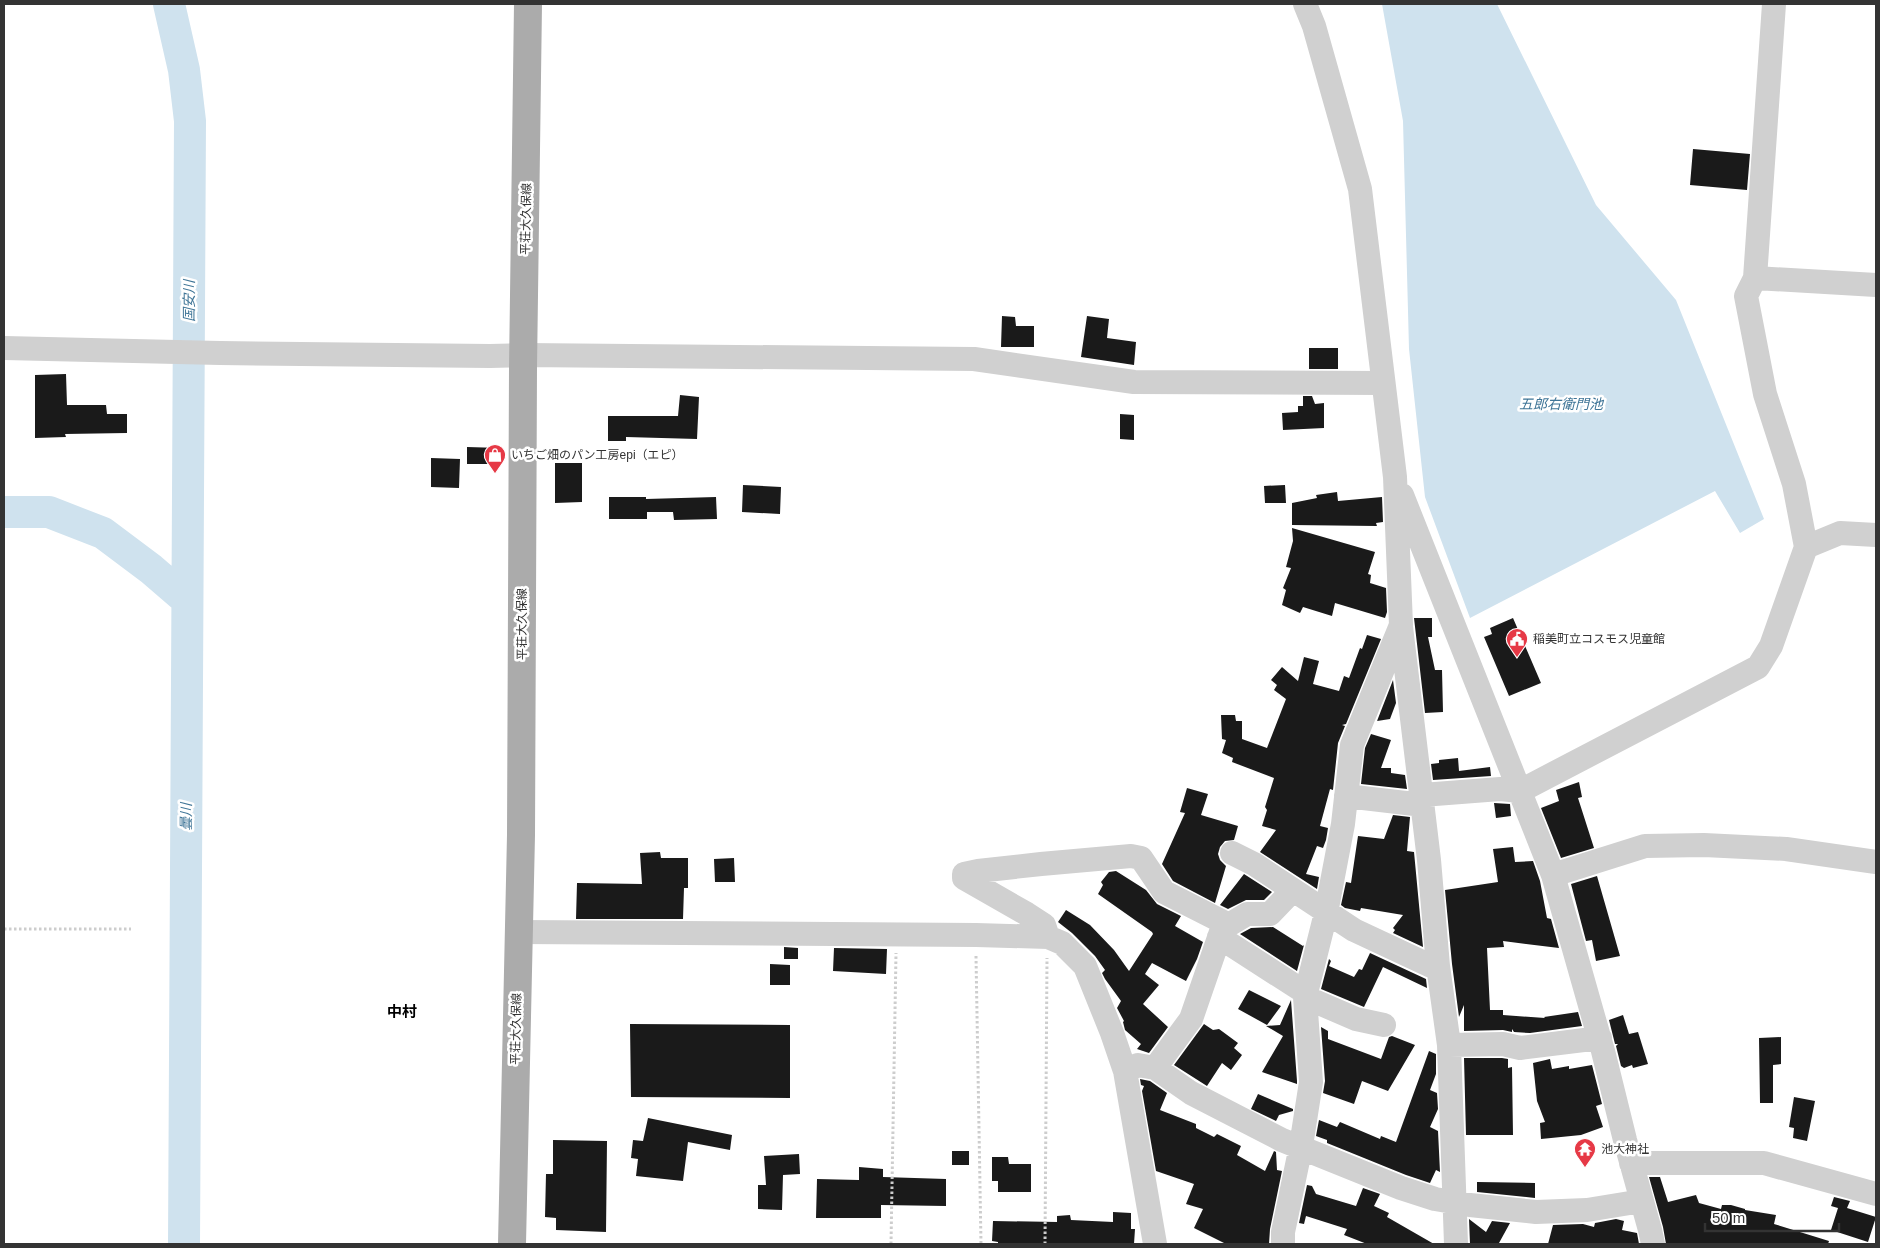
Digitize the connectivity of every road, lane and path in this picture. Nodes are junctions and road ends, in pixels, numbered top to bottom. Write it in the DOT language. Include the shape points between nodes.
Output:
graph roads {
  1 [pos="528,4"];
  2 [pos="1305,4"];
  3 [pos="1774,4"];
  4 [pos="1755,278"];
  5 [pos="1876,285"];
  6 [pos="4,348"];
  7 [pos="524,355"];
  8 [pos="1383,383"];
  9 [pos="1395,477"];
  10 [pos="1876,534"];
  11 [pos="1806,547"];
  12 [pos="1401,625"];
  13 [pos="1520,791"];
  14 [pos="1346,796"];
  15 [pos="1422,800"];
  16 [pos="1232,853"];
  17 [pos="1876,862"];
  18 [pos="1553,875"];
  19 [pos="1293,890"];
  20 [pos="1326,913"];
  21 [pos="4,929"];
  22 [pos="131,929"];
  23 [pos="1224,931"];
  24 [pos="519,932"];
  25 [pos="896,935"];
  26 [pos="976,935"];
  27 [pos="1048,937"];
  28 [pos="1438,966"];
  29 [pos="1306,995"];
  30 [pos="1384,1025"];
  31 [pos="1600,1038"];
  32 [pos="1449,1045"];
  33 [pos="1155,1068"];
  34 [pos="1124,1071"];
  35 [pos="1301,1146"];
  36 [pos="1631,1163"];
  37 [pos="1876,1194"];
  38 [pos="1642,1201"];
  39 [pos="1453,1202"];
  40 [pos="512,1244"];
  41 [pos="891,1244"];
  42 [pos="981,1244"];
  43 [pos="1045,1244"];
  44 [pos="1155,1244"];
  45 [pos="1283,1244"];
  46 [pos="1456,1244"];
  47 [pos="1652,1244"];
  1 -- 7 [label="main road, 平荘大久保線"];
  2 -- 8 [label="street" via="1360,189"];
  3 -- 4 [label="street"];
  4 -- 5 [label="street"];
  4 -- 11 [label="street" via="1746,296 1765,394 1794,484"];
  6 -- 7 [label="street"];
  7 -- 8 [label="street" via="974,359 1134,382"];
  7 -- 24 [label="main road, 平荘大久保線"];
  8 -- 9 [label="street"];
  9 -- 12 [label="street"];
  9 -- 13 [label="street"];
  10 -- 11 [label="street" via="1840,533"];
  11 -- 13 [label="street" via="1771,646 1758,667"];
  12 -- 14 [label="street" via="1352,745"];
  12 -- 15 [label="street"];
  13 -- 15 [label="street" via="1500,789"];
  13 -- 18 [label="street"];
  14 -- 15 [label="street"];
  14 -- 20 [label="street"];
  15 -- 28 [label="street"];
  16 -- 19 [label="street"];
  17 -- 18 [label="street" via="1786,849 1646,846"];
  18 -- 31 [label="street"];
  19 -- 20 [label="street"];
  19 -- 23 [label="street" via="1270,914 1247,914"];
  20 -- 28 [label="street" via="1354,930 1431,966"];
  20 -- 29 [label="street"];
  21 -- 22 [label="path"];
  23 -- 27 [label="street" via="1164,892 1141,858 1131,856 1050,863 964,874 964,878 1044,926"];
  23 -- 29 [label="street"];
  23 -- 33 [label="street" via="1191,1018"];
  24 -- 25 [label="street"];
  24 -- 40 [label="main road, 平荘大久保線"];
  25 -- 26 [label="street"];
  25 -- 41 [label="path"];
  26 -- 27 [label="street"];
  26 -- 42 [label="path"];
  27 -- 34 [label="street" via="1062,943 1085,966"];
  27 -- 43 [label="path"];
  28 -- 32 [label="street"];
  29 -- 30 [label="street" via="1356,1019"];
  29 -- 35 [label="street" via="1311,1082"];
  31 -- 32 [label="street" via="1520,1048 1503,1044"];
  31 -- 36 [label="street"];
  32 -- 39 [label="street"];
  33 -- 34 [label="street" via="1138,1065"];
  33 -- 35 [label="street" via="1191,1093 1282,1140"];
  34 -- 44 [label="street"];
  35 -- 39 [label="street" via="1402,1188"];
  35 -- 45 [label="street"];
  36 -- 37 [label="street" via="1764,1163"];
  36 -- 38 [label="street"];
  38 -- 39 [label="street" via="1587,1210 1536,1212"];
  38 -- 47 [label="street"];
  39 -- 46 [label="street"];
}
